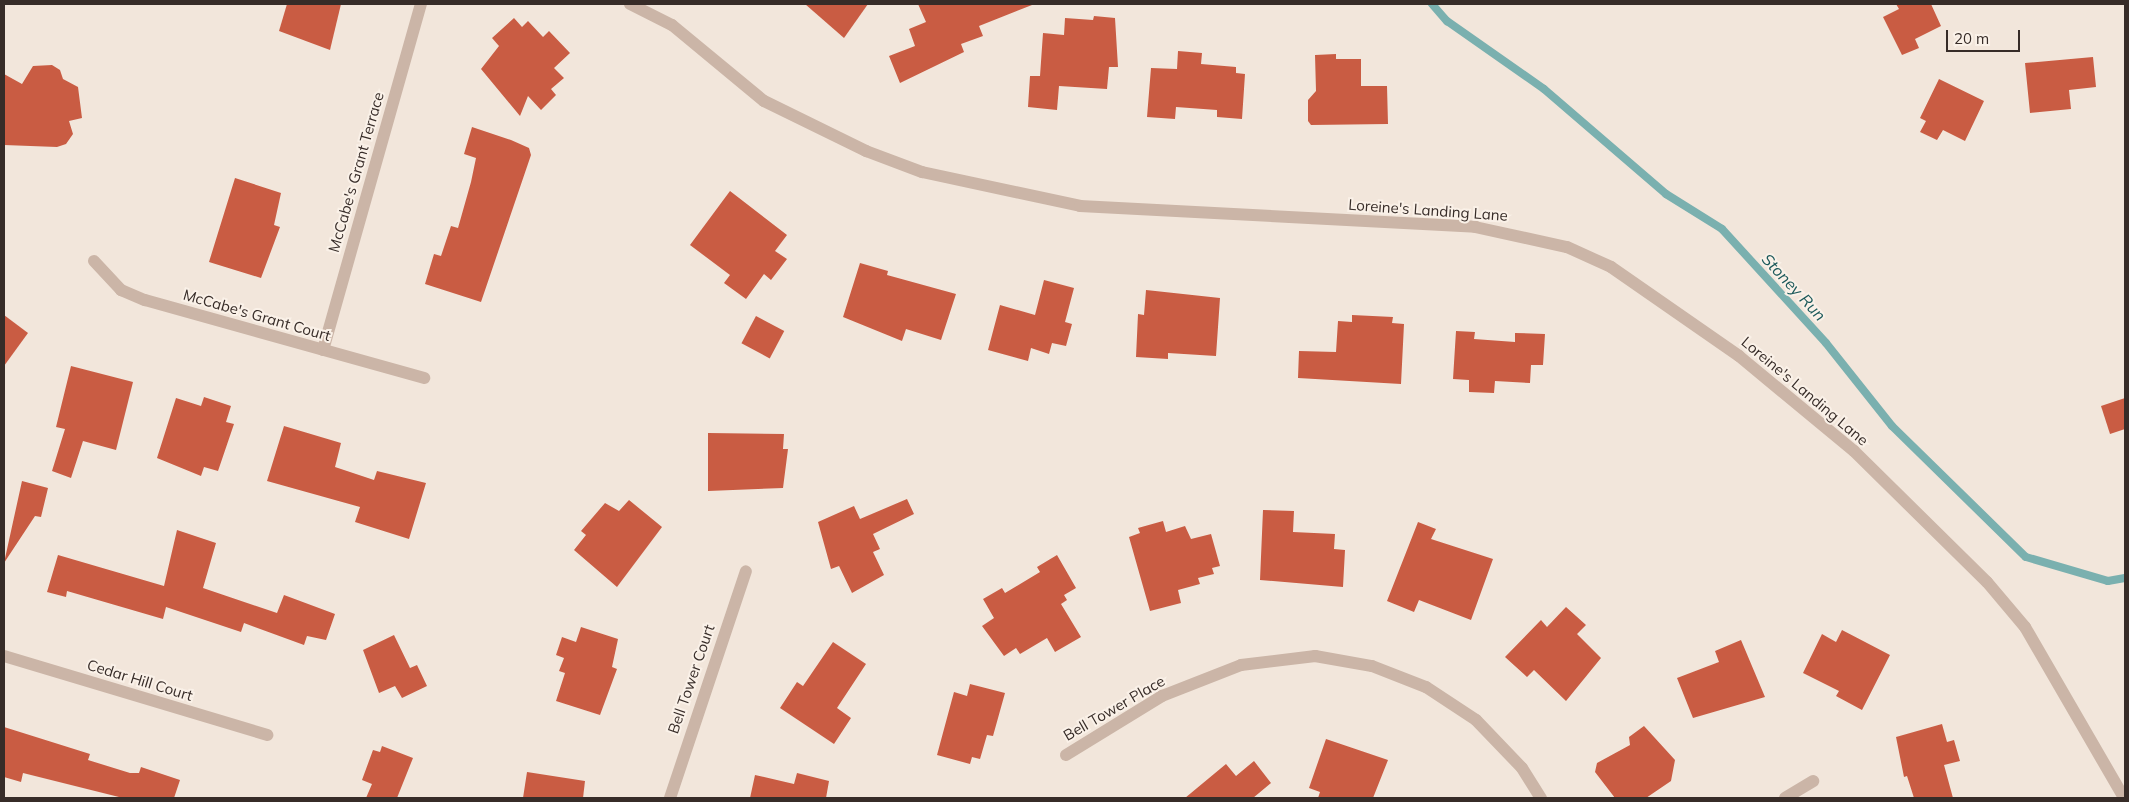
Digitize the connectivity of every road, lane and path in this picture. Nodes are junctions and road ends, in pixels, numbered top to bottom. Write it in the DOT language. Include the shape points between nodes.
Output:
graph roads {
  1 [pos="421,4"];
  2 [pos="630,4"];
  3 [pos="94,261"];
  4 [pos="323,350"];
  5 [pos="424,378"];
  6 [pos="746,571"];
  7 [pos="4,656"];
  8 [pos="267,735"];
  9 [pos="1066,755"];
  10 [pos="1813,781"];
  11 [pos="670,798"];
  12 [pos="1541,798"];
  13 [pos="1786,798"];
  14 [pos="2124,798"];
  1 -- 4 [label="street, McCabe's Grant Terrace"];
  2 -- 14 [label="street, Loreine's Landing Lane" via="672,25 764,101 866,151 922,172 1080,206 1475,227 1558,244 1611,267 1739,356 1854,451 1987,582 2025,627"];
  3 -- 4 [label="street, McCabe's Grant Court" via="121,290 145,300"];
  4 -- 5 [label="street, McCabe's Grant Court"];
  6 -- 11 [label="street, Bell Tower Court"];
  7 -- 8 [label="street, Cedar Hill Court"];
  9 -- 12 [label="street, Bell Tower Place" via="1171,692 1241,665 1315,656 1372,666 1426,687 1476,720 1522,768"];
  10 -- 13 [label="street"];
}
